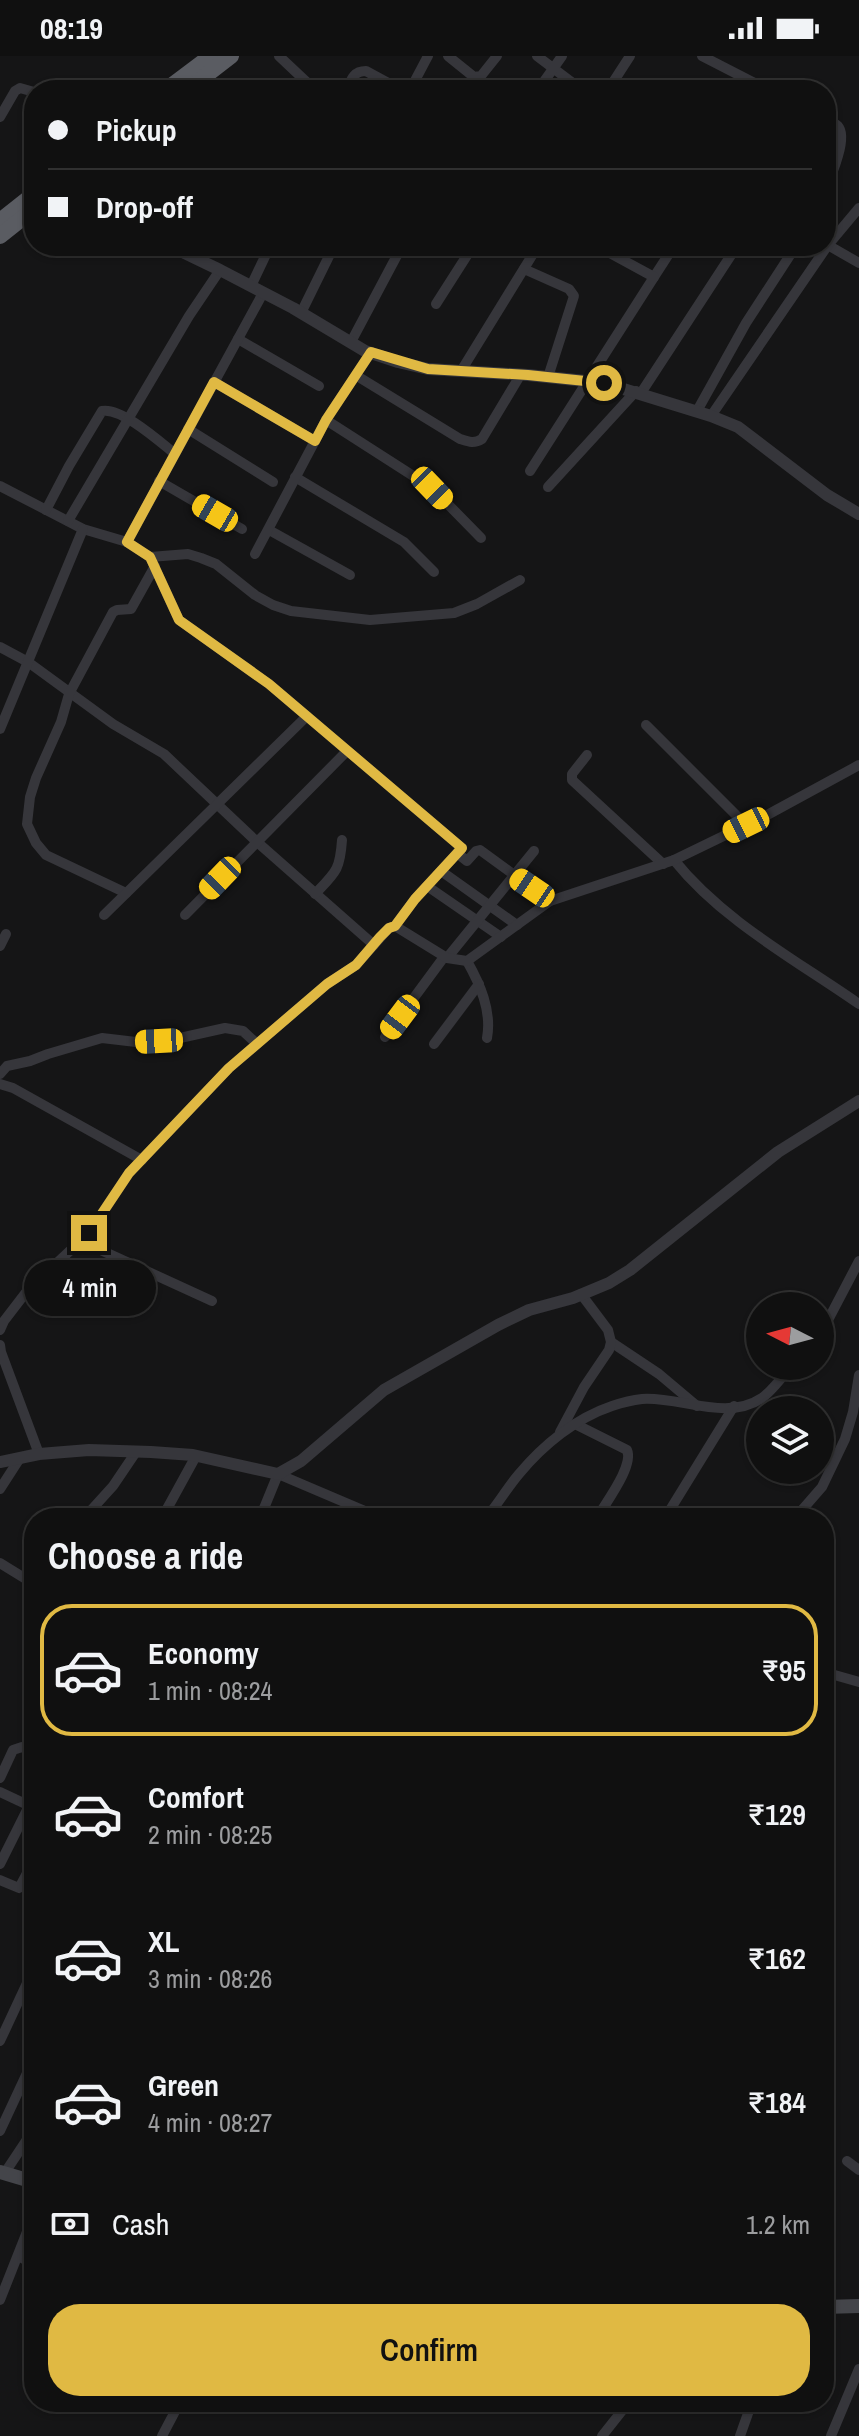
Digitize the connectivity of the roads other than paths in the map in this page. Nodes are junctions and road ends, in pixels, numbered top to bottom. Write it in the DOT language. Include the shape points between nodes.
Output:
graph roads {
  1 [pos="211,56"];
  2 [pos="231,56"];
  3 [pos="279,56"];
  4 [pos="428,56"];
  5 [pos="448,56"];
  6 [pos="497,56"];
  7 [pos="537,56"];
  8 [pos="562,56"];
  9 [pos="630,56"];
  10 [pos="702,56"];
  11 [pos="553,67"];
  12 [pos="179,80"];
  13 [pos="200,80"];
  14 [pos="304,80"];
  15 [pos="351,80"];
  16 [pos="383,80"];
  17 [pos="415,80"];
  18 [pos="545,80"];
  19 [pos="569,80"];
  20 [pos="614,80"];
  21 [pos="748,80"];
  22 [pos="24,89"];
  23 [pos="0,117"];
  24 [pos="836,125"];
  25 [pos="836,159"];
  26 [pos="24,202"];
  27 [pos="859,208"];
  28 [pos="24,217"];
  29 [pos="0,221"];
  30 [pos="836,234"];
  31 [pos="0,236"];
  32 [pos="836,249"];
  33 [pos="191,256"];
  34 [pos="265,256"];
  35 [pos="329,256"];
  36 [pos="397,256"];
  37 [pos="467,256"];
  38 [pos="532,256"];
  39 [pos="615,256"];
  40 [pos="668,256"];
  41 [pos="730,256"];
  42 [pos="790,256"];
  43 [pos="819,256"];
  44 [pos="859,263"];
  45 [pos="524,269"];
  46 [pos="220,270"];
  47 [pos="654,277"];
  48 [pos="251,286"];
  49 [pos="263,293"];
  50 [pos="436,304"];
  51 [pos="301,313"];
  52 [pos="238,339"];
  53 [pos="351,342"];
  54 [pos="371,352"];
  55 [pos="461,371"];
  56 [pos="521,374"];
  57 [pos="357,376"];
  58 [pos="548,377"];
  59 [pos="586,381"];
  60 [pos="214,382"];
  61 [pos="319,386"];
  62 [pos="639,392"];
  63 [pos="697,411"];
  64 [pos="711,416"];
  65 [pos="129,420"];
  66 [pos="326,420"];
  67 [pos="188,429"];
  68 [pos="315,441"];
  69 [pos="174,453"];
  70 [pos="530,471"];
  71 [pos="295,477"];
  72 [pos="159,481"];
  73 [pos="273,482"];
  74 [pos="0,486"];
  75 [pos="548,487"];
  76 [pos="46,510"];
  77 [pos="859,514"];
  78 [pos="68,521"];
  79 [pos="83,529"];
  80 [pos="242,529"];
  81 [pos="269,530"];
  82 [pos="481,538"];
  83 [pos="127,542"];
  84 [pos="255,554"];
  85 [pos="152,562"];
  86 [pos="434,572"];
  87 [pos="350,575"];
  88 [pos="520,580"];
  89 [pos="0,647"];
  90 [pos="28,662"];
  91 [pos="69,694"];
  92 [pos="307,716"];
  93 [pos="646,725"];
  94 [pos="0,729"];
  95 [pos="347,751"];
  96 [pos="587,755"];
  97 [pos="859,765"];
  98 [pos="216,804"];
  99 [pos="746,825"];
  100 [pos="342,840"];
  101 [pos="256,841"];
  102 [pos="534,851"];
  103 [pos="457,853"];
  104 [pos="668,862"];
  105 [pos="441,871"];
  106 [pos="514,876"];
  107 [pos="427,886"];
  108 [pos="126,893"];
  109 [pos="315,894"];
  110 [pos="550,901"];
  111 [pos="490,905"];
  112 [pos="104,915"];
  113 [pos="185,915"];
  114 [pos="478,920"];
  115 [pos="517,925"];
  116 [pos="395,926"];
  117 [pos="6,934"];
  118 [pos="501,937"];
  119 [pos="374,945"];
  120 [pos="0,946"];
  121 [pos="445,958"];
  122 [pos="467,961"];
  123 [pos="479,984"];
  124 [pos="859,1004"];
  125 [pos="385,1037"];
  126 [pos="487,1038"];
  127 [pos="256,1043"];
  128 [pos="434,1044"];
  129 [pos="0,1074"];
  130 [pos="0,1084"];
  131 [pos="859,1101"];
  132 [pos="142,1160"];
  133 [pos="81,1241"];
  134 [pos="859,1261"];
  135 [pos="581,1294"];
  136 [pos="212,1301"];
  137 [pos="834,1309"];
  138 [pos="1,1325"];
  139 [pos="611,1342"];
  140 [pos="0,1345"];
  141 [pos="859,1375"];
  142 [pos="779,1380"];
  143 [pos="734,1406"];
  144 [pos="698,1407"];
  145 [pos="575,1424"];
  146 [pos="559,1433"];
  147 [pos="136,1452"];
  148 [pos="39,1454"];
  149 [pos="196,1456"];
  150 [pos="20,1458"];
  151 [pos="0,1462"];
  152 [pos="278,1474"];
  153 [pos="0,1489"];
  154 [pos="93,1508"];
  155 [pos="167,1508"];
  156 [pos="264,1508"];
  157 [pos="350,1508"];
  158 [pos="495,1508"];
  159 [pos="603,1508"];
  160 [pos="671,1508"];
  161 [pos="804,1508"];
  162 [pos="0,1563"];
  163 [pos="24,1578"];
  164 [pos="834,1674"];
  165 [pos="858,1680"];
  166 [pos="24,1748"];
  167 [pos="0,1778"];
  168 [pos="0,1792"];
  169 [pos="24,1800"];
  170 [pos="24,1818"];
  171 [pos="0,1864"];
  172 [pos="24,1879"];
  173 [pos="0,1880"];
  174 [pos="24,1989"];
  175 [pos="0,2041"];
  176 [pos="24,2079"];
  177 [pos="0,2131"];
  178 [pos="24,2143"];
  179 [pos="847,2161"];
  180 [pos="859,2170"];
  181 [pos="2,2173"];
  182 [pos="24,2179"];
  183 [pos="24,2240"];
  184 [pos="18,2256"];
  185 [pos="24,2259"];
  186 [pos="0,2300"];
  187 [pos="859,2306"];
  188 [pos="834,2307"];
  189 [pos="859,2369"];
  190 [pos="174,2412"];
  191 [pos="621,2412"];
  192 [pos="748,2412"];
  193 [pos="162,2436"];
  194 [pos="602,2436"];
  195 [pos="740,2436"];
  196 [pos="831,2436"];
  1 -- 12 [label="highway"];
  2 -- 13 [label="highway"];
  3 -- 14 [label="street"];
  4 -- 17 [label="street"];
  5 -- 6 [label="street" via="478,77"];
  7 -- 11 [label="street"];
  8 -- 11 [label="street"];
  9 -- 20 [label="street"];
  10 -- 21 [label="street"];
  11 -- 18 [label="street"];
  11 -- 19 [label="street"];
  15 -- 16 [label="street" via="366,71"];
  22 -- 23 [label="street" via="15,91"];
  24 -- 25 [label="street" via="841,146"];
  26 -- 29 [label="highway"];
  27 -- 30 [label="street"];
  28 -- 31 [label="highway"];
  32 -- 44 [label="street"];
  33 -- 46 [label="street"];
  34 -- 48 [label="street"];
  35 -- 51 [label="street"];
  36 -- 53 [label="street"];
  37 -- 50 [label="street"];
  38 -- 45 [label="street"];
  39 -- 47 [label="street"];
  40 -- 47 [label="street"];
  41 -- 62 [label="street"];
  42 -- 63 [label="street"];
  43 -- 64 [label="street"];
  45 -- 55 [label="street"];
  45 -- 58 [label="street" via="574,296"];
  46 -- 48 [label="street"];
  46 -- 65 [label="street"];
  47 -- 59 [label="street"];
  48 -- 49 [label="street"];
  49 -- 51 [label="street"];
  49 -- 52 [label="street"];
  51 -- 53 [label="street"];
  52 -- 60 [label="street"];
  52 -- 61 [label="street"];
  53 -- 54 [label="street"];
  54 -- 55 [label="street" via="428,369"];
  54 -- 57 [label="street"];
  55 -- 56 [label="street"];
  56 -- 57 [label="street" via="477,442 460,439"];
  56 -- 58 [label="street"];
  57 -- 66 [label="street"];
  58 -- 59 [label="street"];
  59 -- 62 [label="street"];
  59 -- 70 [label="street"];
  60 -- 67 [label="street"];
  60 -- 68 [label="street"];
  62 -- 63 [label="street"];
  62 -- 75 [label="street"];
  63 -- 64 [label="street"];
  64 -- 77 [label="street" via="738,427"];
  65 -- 69 [label="street"];
  65 -- 76 [label="street" via="102,411"];
  65 -- 78 [label="street"];
  66 -- 68 [label="street"];
  66 -- 82 [label="street" via="432,488"];
  67 -- 69 [label="street"];
  67 -- 73 [label="street"];
  68 -- 71 [label="street"];
  69 -- 72 [label="street"];
  71 -- 81 [label="street"];
  71 -- 86 [label="street" via="404,542"];
  72 -- 80 [label="street"];
  72 -- 83 [label="street"];
  74 -- 76 [label="street"];
  76 -- 78 [label="street"];
  78 -- 79 [label="street"];
  79 -- 83 [label="street"];
  79 -- 90 [label="street"];
  81 -- 84 [label="street"];
  81 -- 87 [label="street"];
  83 -- 85 [label="street"];
  85 -- 88 [label="street" via="188,554 216,564 273,605 370,620 454,613"];
  85 -- 91 [label="street" via="131,609 113,612"];
  85 -- 92 [label="street" via="179,620"];
  89 -- 90 [label="street"];
  90 -- 91 [label="street"];
  90 -- 94 [label="street"];
  91 -- 98 [label="street" via="164,754"];
  91 -- 108 [label="street" via="33,788 28,831 46,855"];
  92 -- 95 [label="street"];
  92 -- 98 [label="street"];
  93 -- 99 [label="street"];
  95 -- 101 [label="street"];
  95 -- 103 [label="street" via="462,848"];
  96 -- 104 [label="street" via="572,780"];
  97 -- 99 [label="street"];
  98 -- 101 [label="street"];
  98 -- 108 [label="street"];
  99 -- 104 [label="street"];
  100 -- 109 [label="street" via="336,872"];
  101 -- 109 [label="street"];
  101 -- 113 [label="street"];
  102 -- 106 [label="street"];
  103 -- 105 [label="street"];
  103 -- 106 [label="street" via="467,861 480,850"];
  104 -- 110 [label="street"];
  104 -- 124 [label="street" via="745,926"];
  105 -- 107 [label="street"];
  105 -- 111 [label="street"];
  106 -- 110 [label="street"];
  106 -- 111 [label="street"];
  107 -- 114 [label="street"];
  107 -- 116 [label="street"];
  108 -- 112 [label="street"];
  109 -- 119 [label="street"];
  110 -- 115 [label="street"];
  111 -- 114 [label="street"];
  111 -- 115 [label="street"];
  114 -- 118 [label="street"];
  114 -- 121 [label="street"];
  115 -- 118 [label="street"];
  116 -- 119 [label="street"];
  116 -- 121 [label="street"];
  117 -- 120 [label="street"];
  118 -- 122 [label="street"];
  119 -- 127 [label="street"];
  121 -- 122 [label="street"];
  121 -- 125 [label="street"];
  122 -- 123 [label="street"];
  123 -- 126 [label="street" via="489,1015"];
  123 -- 128 [label="street"];
  127 -- 129 [label="street" via="236,1028 159,1041 102,1038 7,1066"];
  127 -- 132 [label="street"];
  130 -- 132 [label="street"];
  131 -- 135 [label="street" via="778,1152 630,1270"];
  132 -- 133 [label="street"];
  133 -- 136 [label="street"];
  133 -- 138 [label="street" via="27,1291"];
  134 -- 137 [label="street"];
  135 -- 139 [label="street"];
  135 -- 152 [label="street" via="498,1325 384,1390 301,1461"];
  139 -- 144 [label="street"];
  139 -- 146 [label="street"];
  140 -- 148 [label="street"];
  141 -- 161 [label="street" via="849,1430 822,1487"];
  142 -- 143 [label="street" via="764,1397"];
  143 -- 144 [label="street"];
  143 -- 160 [label="street"];
  144 -- 145 [label="street" via="643,1399 612,1406"];
  145 -- 146 [label="street"];
  145 -- 159 [label="street" via="629,1454"];
  146 -- 158 [label="street" via="519,1473"];
  147 -- 148 [label="street"];
  147 -- 149 [label="street"];
  147 -- 154 [label="street"];
  148 -- 150 [label="street"];
  149 -- 152 [label="street"];
  149 -- 155 [label="street"];
  150 -- 151 [label="street"];
  150 -- 153 [label="street"];
  152 -- 156 [label="street"];
  152 -- 157 [label="street"];
  162 -- 163 [label="street"];
  164 -- 165 [label="street"];
  166 -- 167 [label="street" via="13,1750"];
  168 -- 169 [label="street"];
  170 -- 171 [label="street"];
  172 -- 173 [label="street" via="19,1888"];
  174 -- 175 [label="street"];
  176 -- 177 [label="street"];
  178 -- 181 [label="street"];
  179 -- 180 [label="street"];
  181 -- 182 [label="main road"];
  183 -- 184 [label="street"];
  184 -- 185 [label="street"];
  184 -- 186 [label="street"];
  187 -- 188 [label="main road"];
  189 -- 196 [label="street"];
  190 -- 193 [label="street"];
  191 -- 194 [label="street"];
  192 -- 195 [label="street"];
}
